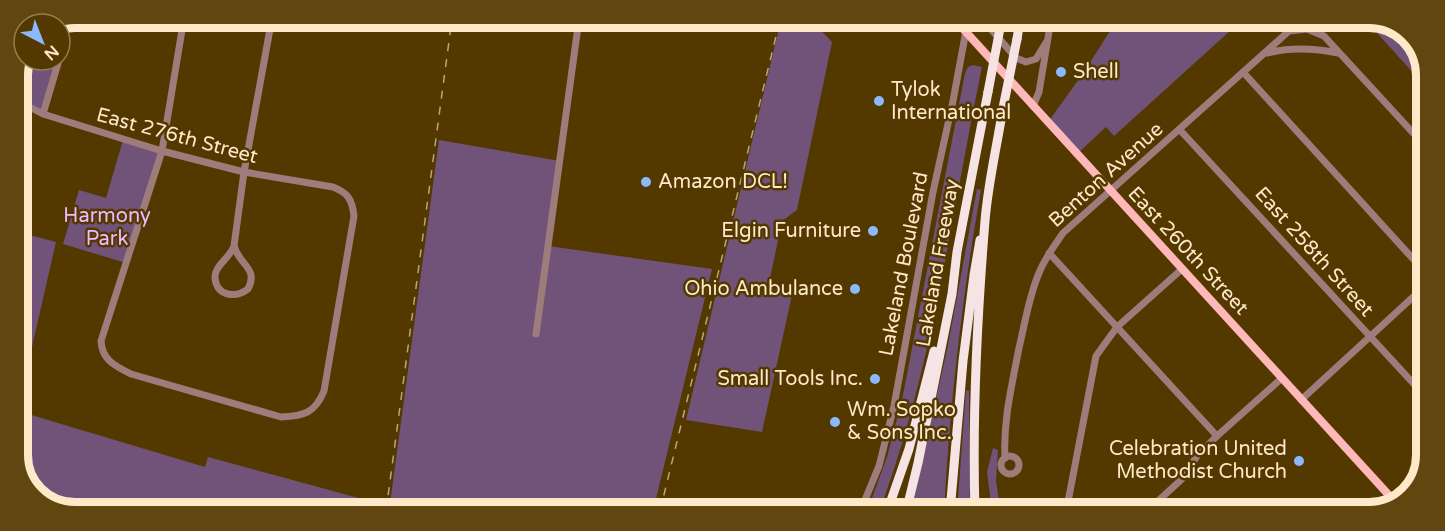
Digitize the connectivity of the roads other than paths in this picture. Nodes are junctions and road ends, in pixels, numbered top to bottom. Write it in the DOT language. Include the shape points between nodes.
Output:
graph roads {
  1 [pos="182,28"];
  2 [pos="270,28"];
  3 [pos="578,28"];
  4 [pos="962,28"];
  5 [pos="966,28"];
  6 [pos="990,28"];
  7 [pos="1001,28"];
  8 [pos="1019,28"];
  9 [pos="1049,28"];
  10 [pos="965,32"];
  11 [pos="1047,41"];
  12 [pos="1340,53"];
  13 [pos="1264,54"];
  14 [pos="56,72"];
  15 [pos="1243,72"];
  16 [pos="1033,106"];
  17 [pos="28,107"];
  18 [pos="43,114"];
  19 [pos="1180,130"];
  20 [pos="1416,136"];
  21 [pos="162,151"];
  22 [pos="244,172"];
  23 [pos="1110,190"];
  24 [pos="985,220"];
  25 [pos="234,246"];
  26 [pos="957,252"];
  27 [pos="1049,253"];
  28 [pos="1416,262"];
  29 [pos="1182,269"];
  30 [pos="1416,294"];
  31 [pos="1117,327"];
  32 [pos="536,334"];
  33 [pos="1370,337"];
  34 [pos="1282,378"];
  35 [pos="1416,386"];
  36 [pos="1302,400"];
  37 [pos="1217,436"];
  38 [pos="1005,458"];
  39 [pos="1391,497"];
  40 [pos="864,502"];
  41 [pos="891,502"];
  42 [pos="908,502"];
  43 [pos="951,502"];
  44 [pos="975,502"];
  45 [pos="1068,502"];
  46 [pos="1158,502"];
  1 -- 21 [label="street"];
  2 -- 22 [label="street"];
  3 -- 32 [label="street"];
  4 -- 10 [label="main road, East 260th Street"];
  5 -- 10 [label="street, Lakeland Boulevard"];
  6 -- 11 [label="street" via="1016,58 1026,62 1036,59"];
  7 -- 26 [label="highway, Lakeland Freeway, bridge"];
  8 -- 24 [label="highway, Lakeland Freeway, bridge"];
  9 -- 11 [label="street"];
  10 -- 16 [label="main road, East 260th Street"];
  10 -- 40 [label="street, Lakeland Boulevard" via="894,406 879,466"];
  11 -- 16 [label="street"];
  12 -- 13 [label="street" via="1306,48"];
  12 -- 13 [label="street, Benton Avenue" via="1323,36 1307,29 1288,31"];
  12 -- 20 [label="street"];
  13 -- 15 [label="street, Benton Avenue"];
  14 -- 18 [label="street"];
  15 -- 19 [label="street, Benton Avenue"];
  15 -- 28 [label="street"];
  16 -- 23 [label="main road, East 260th Street"];
  17 -- 18 [label="street, East 276th Street"];
  18 -- 21 [label="street, East 276th Street"];
  19 -- 23 [label="street, Benton Avenue"];
  19 -- 33 [label="street, East 258th Street"];
  21 -- 22 [label="street, East 276th Street"];
  21 -- 22 [label="street, East 276th Street" via="101,341 106,359 131,374 281,417 301,416 312,410 324,391 353,203 345,192 333,187"];
  22 -- 25 [label="street"];
  23 -- 27 [label="street, Benton Avenue" via="1063,233"];
  23 -- 29 [label="main road, East 260th Street"];
  24 -- 43 [label="highway" via="968,318"];
  24 -- 44 [label="highway, Lakeland Freeway" via="974,382"];
  25 -- 25 [label="street" via="215,276 218,288 235,296 248,289 252,276"];
  26 -- 41 [label="highway" via="923,398"];
  26 -- 42 [label="highway, Lakeland Freeway" via="952,294"];
  27 -- 31 [label="street"];
  27 -- 38 [label="street, Benton Avenue" via="1027,309 1006,412"];
  29 -- 31 [label="street"];
  29 -- 34 [label="main road, East 260th Street"];
  30 -- 33 [label="street"];
  31 -- 37 [label="street"];
  31 -- 45 [label="street" via="1096,356"];
  33 -- 35 [label="street, East 258th Street"];
  33 -- 36 [label="street"];
  34 -- 36 [label="main road, East 260th Street"];
  34 -- 37 [label="street"];
  36 -- 39 [label="main road, East 260th Street"];
  37 -- 46 [label="street"];
}
